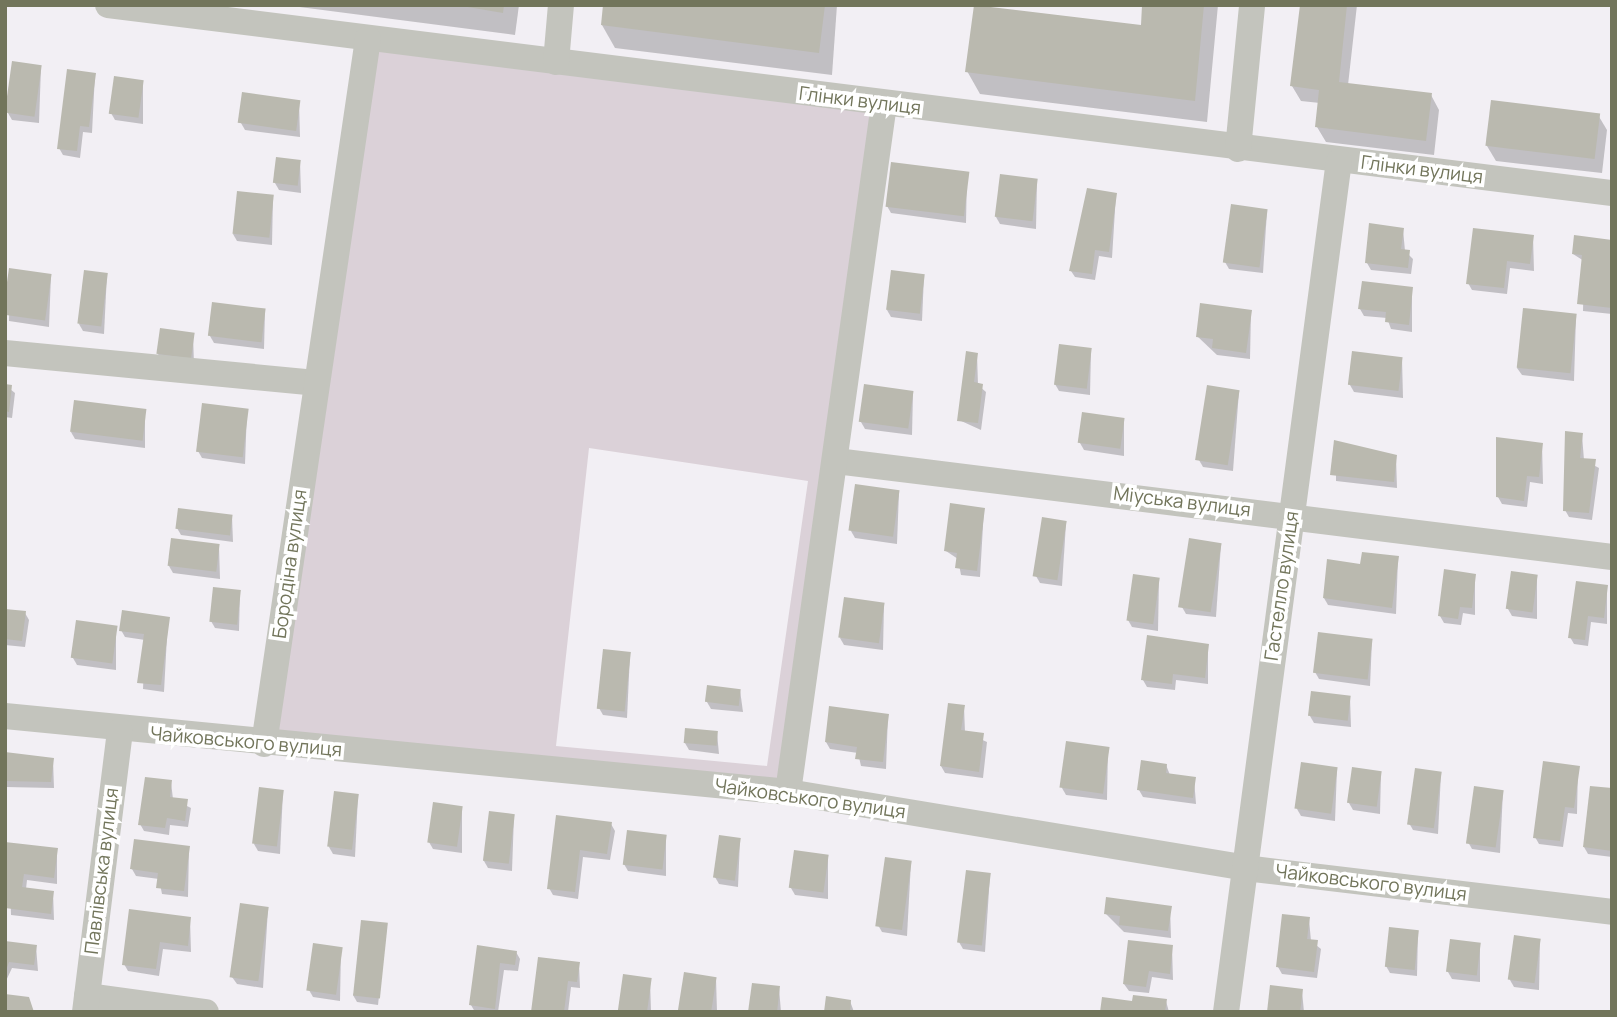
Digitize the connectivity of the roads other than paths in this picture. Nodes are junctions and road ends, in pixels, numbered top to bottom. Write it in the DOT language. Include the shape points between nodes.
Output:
graph roads {
  1 [pos="108,5"];
  2 [pos="561,5"];
  3 [pos="1252,5"];
  4 [pos="368,38"];
  5 [pos="555,62"];
  6 [pos="884,104"];
  7 [pos="1238,149"];
  8 [pos="1339,161"];
  9 [pos="1612,192"];
  10 [pos="5,353"];
  11 [pos="316,383"];
  12 [pos="836,461"];
  13 [pos="1292,515"];
  14 [pos="1612,557"];
  15 [pos="5,716"];
  16 [pos="120,731"];
  17 [pos="264,744"];
  18 [pos="788,792"];
  19 [pos="1245,868"];
  20 [pos="1612,912"];
  21 [pos="86,1004"];
  22 [pos="206,1012"];
  23 [pos="1226,1012"];
  1 -- 4 [label="street, Глінки вулиця"];
  2 -- 5 [label="street"];
  3 -- 7 [label="street"];
  4 -- 5 [label="street, Глінки вулиця"];
  4 -- 11 [label="street, Бородіна вулиця"];
  5 -- 6 [label="street, Глінки вулиця"];
  6 -- 7 [label="street, Глінки вулиця"];
  6 -- 12 [label="street"];
  7 -- 8 [label="street, Глінки вулиця"];
  8 -- 9 [label="street, Глінки вулиця"];
  8 -- 13 [label="street, Гастелло вулиця"];
  10 -- 11 [label="street"];
  11 -- 17 [label="street, Бородіна вулиця"];
  12 -- 13 [label="street, Міуська вулиця"];
  12 -- 18 [label="street"];
  13 -- 14 [label="street, Міуська вулиця"];
  13 -- 19 [label="street, Гастелло вулиця"];
  15 -- 16 [label="street, Чайковського вулиця"];
  16 -- 17 [label="street, Чайковського вулиця"];
  16 -- 21 [label="street, Павлівська вулиця"];
  17 -- 18 [label="street, Чайковського вулиця"];
  18 -- 19 [label="street, Чайковського вулиця"];
  19 -- 20 [label="street, Чайковського вулиця"];
  19 -- 23 [label="street, Гастелло вулиця"];
  21 -- 22 [label="street"];
}
